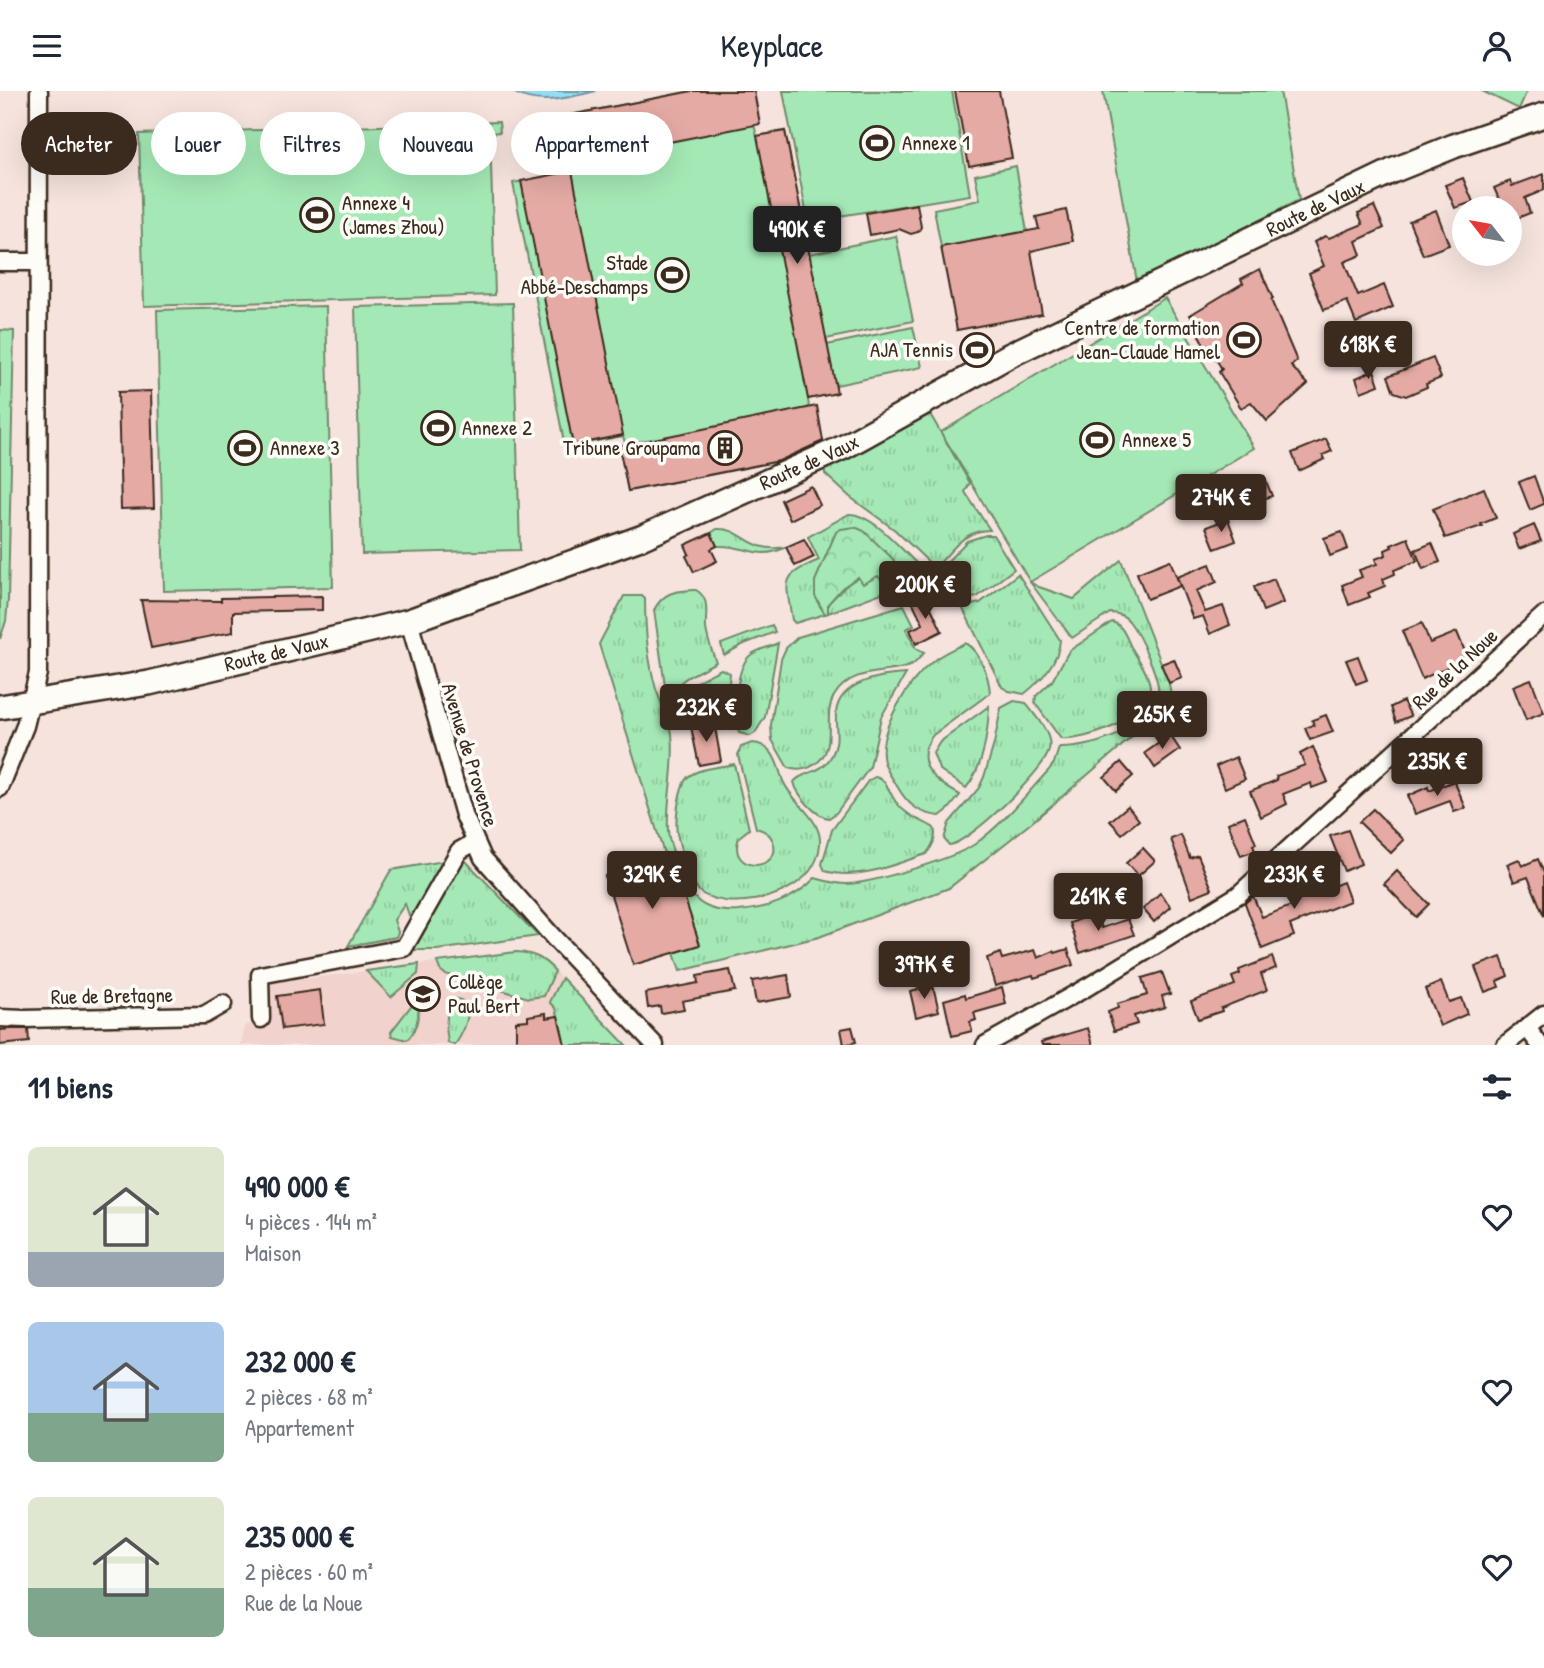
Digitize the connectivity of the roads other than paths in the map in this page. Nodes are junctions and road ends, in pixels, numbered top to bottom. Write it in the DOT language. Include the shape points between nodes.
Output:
graph roads {
  1 [pos="38,91"];
  2 [pos="1544,115"];
  3 [pos="6,262"];
  4 [pos="38,262"];
  5 [pos="1544,615"];
  6 [pos="409,621"];
  7 [pos="33,701"];
  8 [pos="0,707"];
  9 [pos="0,788"];
  10 [pos="475,842"];
  11 [pos="223,1005"];
  12 [pos="1544,1014"];
  13 [pos="0,1018"];
  14 [pos="261,1019"];
  15 [pos="1527,1028"];
  16 [pos="655,1045"];
  17 [pos="985,1045"];
  18 [pos="1505,1045"];
  19 [pos="1540,1045"];
  1 -- 4 [label="street"];
  2 -- 6 [label="street, Route de Vaux" via="1392,171 1010,355 800,468 643,537"];
  3 -- 4 [label="street"];
  4 -- 7 [label="street" via="38,673"];
  5 -- 17 [label="street, Rue de la Noue" via="1238,895"];
  6 -- 7 [label="street, Route de Vaux" via="149,683"];
  6 -- 10 [label="street, Avenue de Provence"];
  7 -- 8 [label="street, Route de Vaux"];
  7 -- 9 [label="street"];
  10 -- 14 [label="street" via="460,851 404,948 260,975"];
  10 -- 16 [label="street, Avenue de Provence" via="483,858"];
  11 -- 13 [label="street, Rue de Bretagne" via="204,1015"];
  12 -- 15 [label="street"];
  15 -- 18 [label="street"];
  15 -- 19 [label="street"];
}
